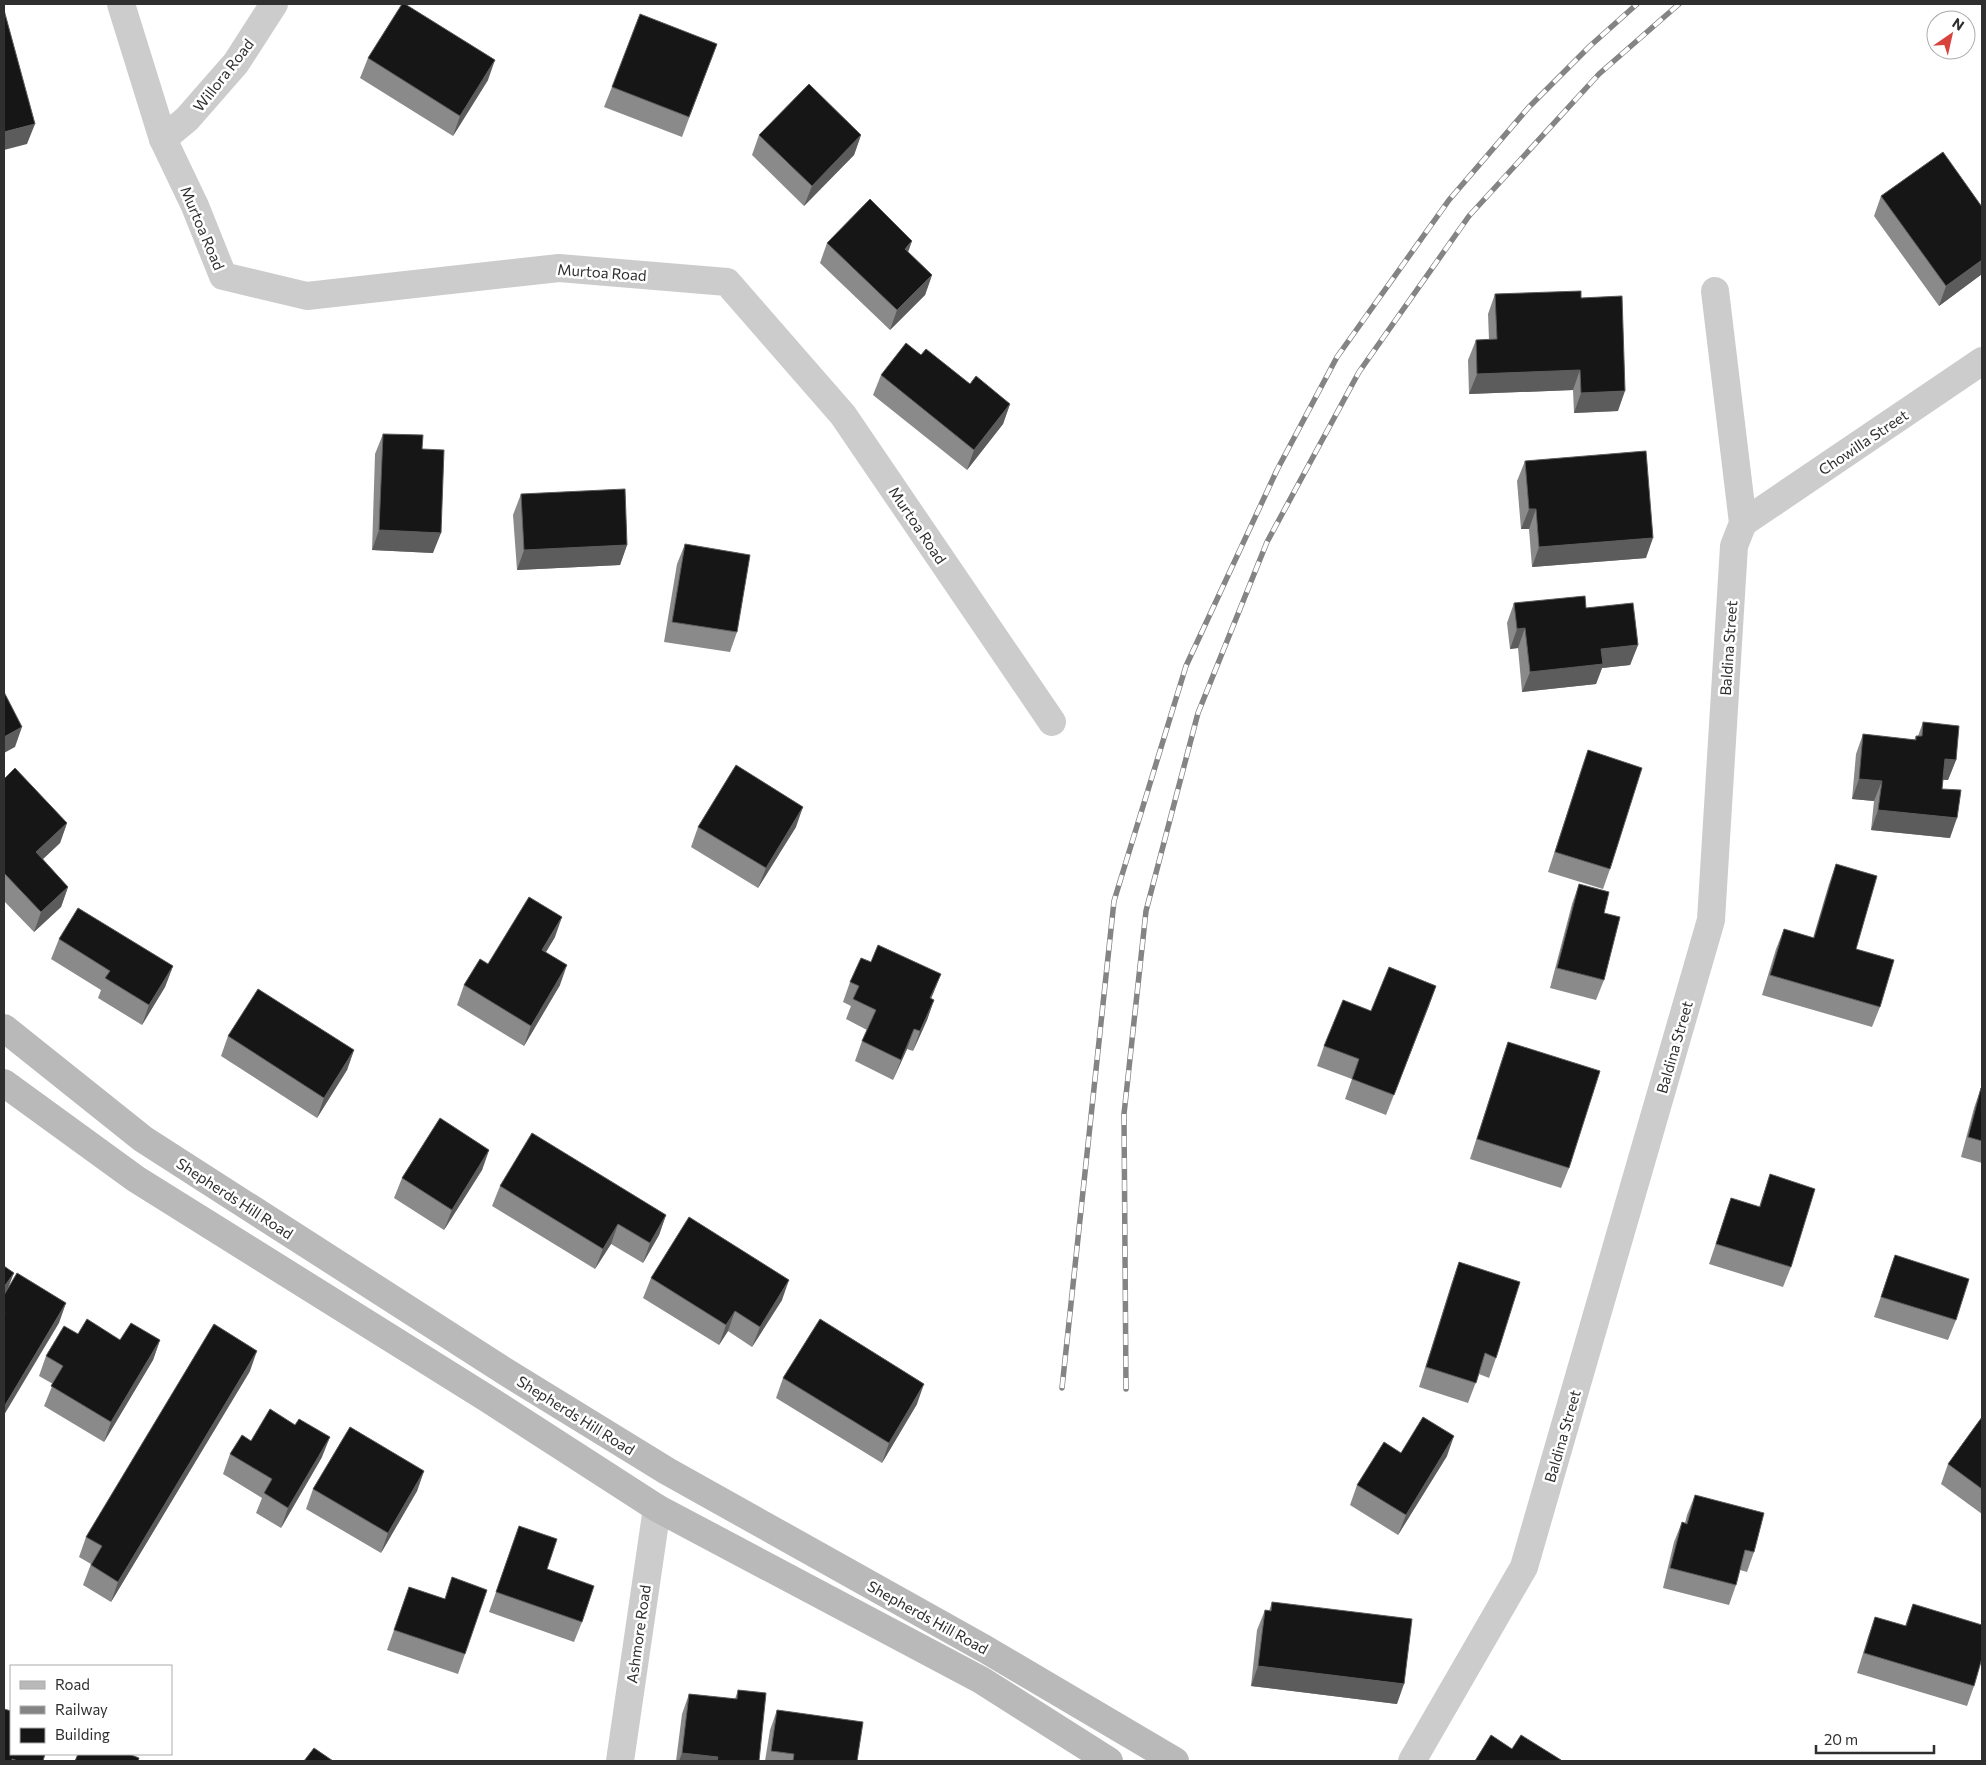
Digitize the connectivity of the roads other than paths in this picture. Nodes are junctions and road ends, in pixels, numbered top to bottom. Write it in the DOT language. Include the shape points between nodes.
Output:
graph roads {
  1 [pos="121,4"];
  2 [pos="274,4"];
  3 [pos="163,139"];
  4 [pos="1715,291"];
  5 [pos="1982,361"];
  6 [pos="1743,523"];
  7 [pos="1052,722"];
  8 [pos="4,1028"];
  9 [pos="4,1083"];
  10 [pos="657,1508"];
  11 [pos="620,1761"];
  12 [pos="1109,1761"];
  13 [pos="1176,1761"];
  14 [pos="1412,1761"];
  1 -- 3 [label="street, Murtoa Road"];
  2 -- 3 [label="street, Willora Road" via="236,63 188,118"];
  3 -- 7 [label="street, Murtoa Road" via="223,276 307,296 559,268 727,282 843,415"];
  4 -- 6 [label="street, Baldina Street"];
  5 -- 6 [label="street, Chowilla Street"];
  6 -- 14 [label="street, Baldina Street" via="1734,546 1711,920 1524,1566"];
  8 -- 13 [label="main road, Shepherds Hill Road" via="143,1139 506,1372 667,1471 977,1644"];
  9 -- 10 [label="main road, Shepherds Hill Road" via="136,1179 488,1398"];
  10 -- 11 [label="street, Ashmore Road"];
  10 -- 12 [label="main road, Shepherds Hill Road" via="980,1680"];
}
